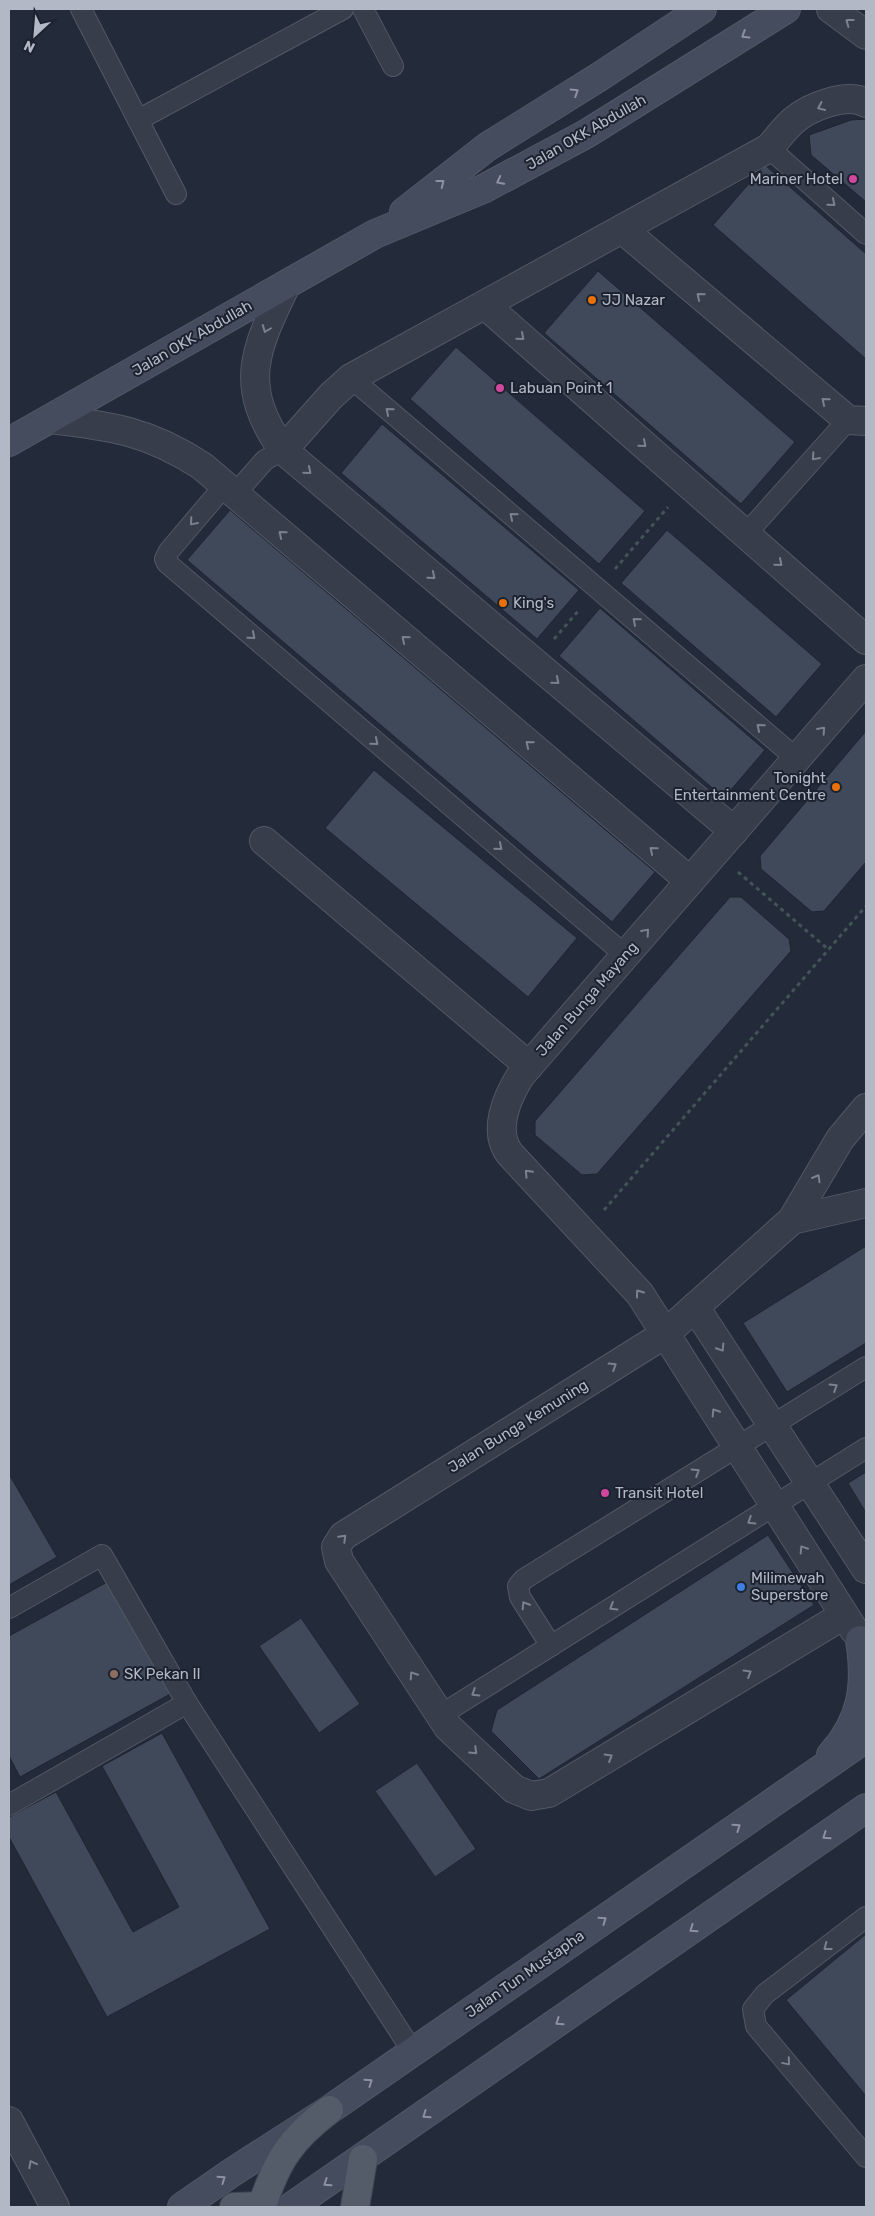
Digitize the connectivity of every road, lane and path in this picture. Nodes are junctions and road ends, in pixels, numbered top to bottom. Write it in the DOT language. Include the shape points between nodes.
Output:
graph roads {
  1 [pos="81,9"];
  2 [pos="343,9"];
  3 [pos="363,9"];
  4 [pos="786,9"];
  5 [pos="831,9"];
  6 [pos="696,11"];
  7 [pos="866,35"];
  8 [pos="393,66"];
  9 [pos="866,103"];
  10 [pos="138,120"];
  11 [pos="769,148"];
  12 [pos="176,194"];
  13 [pos="622,229"];
  14 [pos="375,234"];
  15 [pos="866,234"];
  16 [pos="286,285"];
  17 [pos="485,304"];
  18 [pos="351,378"];
  19 [pos="50,419"];
  20 [pos="857,420"];
  21 [pos="9,442"];
  22 [pos="284,450"];
  23 [pos="230,490"];
  24 [pos="746,534"];
  25 [pos="866,640"];
  26 [pos="866,679"];
  27 [pos="797,759"];
  28 [pos="734,831"];
  29 [pos="264,841"];
  30 [pos="715,852"];
  31 [pos="690,882"];
  32 [pos="866,906"];
  33 [pos="828,950"];
  34 [pos="625,955"];
  35 [pos="529,1066"];
  36 [pos="866,1108"];
  37 [pos="866,1203"];
  38 [pos="792,1220"];
  39 [pos="584,1233"];
  40 [pos="695,1307"];
  41 [pos="665,1334"];
  42 [pos="866,1367"];
  43 [pos="772,1425"];
  44 [pos="738,1446"];
  45 [pos="866,1448"];
  46 [pos="810,1484"];
  47 [pos="775,1506"];
  48 [pos="866,1569"];
  49 [pos="9,1608"];
  50 [pos="844,1615"];
  51 [pos="863,1644"];
  52 [pos="551,1646"];
  53 [pos="187,1704"];
  54 [pos="439,1716"];
  55 [pos="866,1738"];
  56 [pos="805,1780"];
  57 [pos="9,1805"];
  58 [pos="866,1808"];
  59 [pos="866,1917"];
  60 [pos="413,2052"];
  61 [pos="329,2110"];
  62 [pos="9,2121"];
  63 [pos="866,2157"];
  64 [pos="363,2159"];
  65 [pos="262,2206"];
  66 [pos="55,2207"];
  67 [pos="182,2207"];
  68 [pos="234,2207"];
  69 [pos="291,2207"];
  70 [pos="355,2207"];
  1 -- 10 [label="lane"];
  2 -- 10 [label="lane"];
  3 -- 8 [label="lane"];
  4 -- 14 [label="main road, Jalan OKK Abdullah, one-way" via="586,134 483,189"];
  7 -- 5 [label="street, one-way"];
  14 -- 6 [label="main road, Jalan OKK Abdullah, one-way" via="487,147"];
  9 -- 11 [label="street, one-way" via="853,97 838,98 799,116"];
  10 -- 12 [label="lane"];
  11 -- 13 [label="street"];
  11 -- 15 [label="lane, one-way"];
  13 -- 17 [label="street"];
  20 -- 13 [label="street, one-way"];
  14 -- 16 [label="main road, Jalan OKK Abdullah"];
  16 -- 19 [label="main road, Jalan OKK Abdullah"];
  16 -- 22 [label="street, one-way" via="266,326 254,383 259,408"];
  17 -- 18 [label="street"];
  17 -- 24 [label="street, one-way"];
  18 -- 22 [label="street"];
  27 -- 18 [label="lane, one-way"];
  19 -- 21 [label="main road, Jalan OKK Abdullah"];
  19 -- 23 [label="street" via="139,433 175,448"];
  20 -- 24 [label="lane, one-way"];
  22 -- 23 [label="lane" via="265,460"];
  22 -- 28 [label="street, one-way"];
  31 -- 23 [label="street, one-way"];
  23 -- 34 [label="lane, one-way" via="169,551 167,563"];
  24 -- 25 [label="street, one-way"];
  27 -- 26 [label="street, Jalan Bunga Mayang, one-way"];
  27 -- 28 [label="street, Jalan Bunga Mayang"];
  28 -- 30 [label="street, Jalan Bunga Mayang"];
  29 -- 35 [label="street"];
  30 -- 31 [label="street, Jalan Bunga Mayang"];
  30 -- 33 [label="path"];
  34 -- 31 [label="street, Jalan Bunga Mayang, one-way"];
  32 -- 33 [label="path"];
  33 -- 39 [label="path"];
  34 -- 35 [label="street, Jalan Bunga Mayang"];
  39 -- 35 [label="street, Jalan Bunga Mayang, one-way" via="510,1154 502,1141 501,1126 512,1088"];
  38 -- 36 [label="street, one-way" via="840,1139"];
  37 -- 38 [label="street, Jalan Bunga Kemuning"];
  38 -- 40 [label="street, Jalan Bunga Kemuning"];
  41 -- 39 [label="street, Jalan Bunga Mayang, one-way" via="631,1283"];
  40 -- 41 [label="street, Jalan Bunga Kemuning"];
  40 -- 43 [label="street, one-way"];
  44 -- 41 [label="street, Jalan Bunga Mayang, one-way"];
  54 -- 41 [label="street, Jalan Bunga Kemuning, one-way" via="339,1561 336,1554 338,1541"];
  43 -- 42 [label="lane, one-way"];
  43 -- 44 [label="lane"];
  43 -- 46 [label="street"];
  44 -- 47 [label="street, Jalan Bunga Mayang"];
  52 -- 44 [label="lane, one-way" via="520,1597 518,1586 521,1582"];
  45 -- 46 [label="lane"];
  46 -- 47 [label="lane"];
  46 -- 48 [label="street"];
  50 -- 47 [label="street, Jalan Bunga Mayang, one-way"];
  47 -- 52 [label="lane, one-way"];
  49 -- 53 [label="lane" via="102,1555"];
  50 -- 51 [label="street, Jalan Bunga Mayang"];
  54 -- 50 [label="street, one-way" via="514,1789 540,1796"];
  51 -- 56 [label="main road" via="865,1672 852,1724 840,1746"];
  52 -- 54 [label="lane, one-way"];
  53 -- 57 [label="lane"];
  53 -- 60 [label="lane"];
  55 -- 56 [label="main road, Jalan Tun Mustapha"];
  60 -- 56 [label="main road, Jalan Tun Mustapha, one-way"];
  58 -- 64 [label="main road, one-way"];
  59 -- 63 [label="lane, one-way" via="765,1994 753,2009 756,2026"];
  61 -- 60 [label="main road, Jalan Tun Mustapha, one-way"];
  61 -- 65 [label="main road" via="304,2129 290,2146 278,2165"];
  67 -- 61 [label="main road, Jalan Tun Mustapha, one-way"];
  66 -- 62 [label="street, one-way"];
  64 -- 69 [label="main road, one-way"];
  64 -- 70 [label="main road"];
  65 -- 68 [label="main road"];
}
